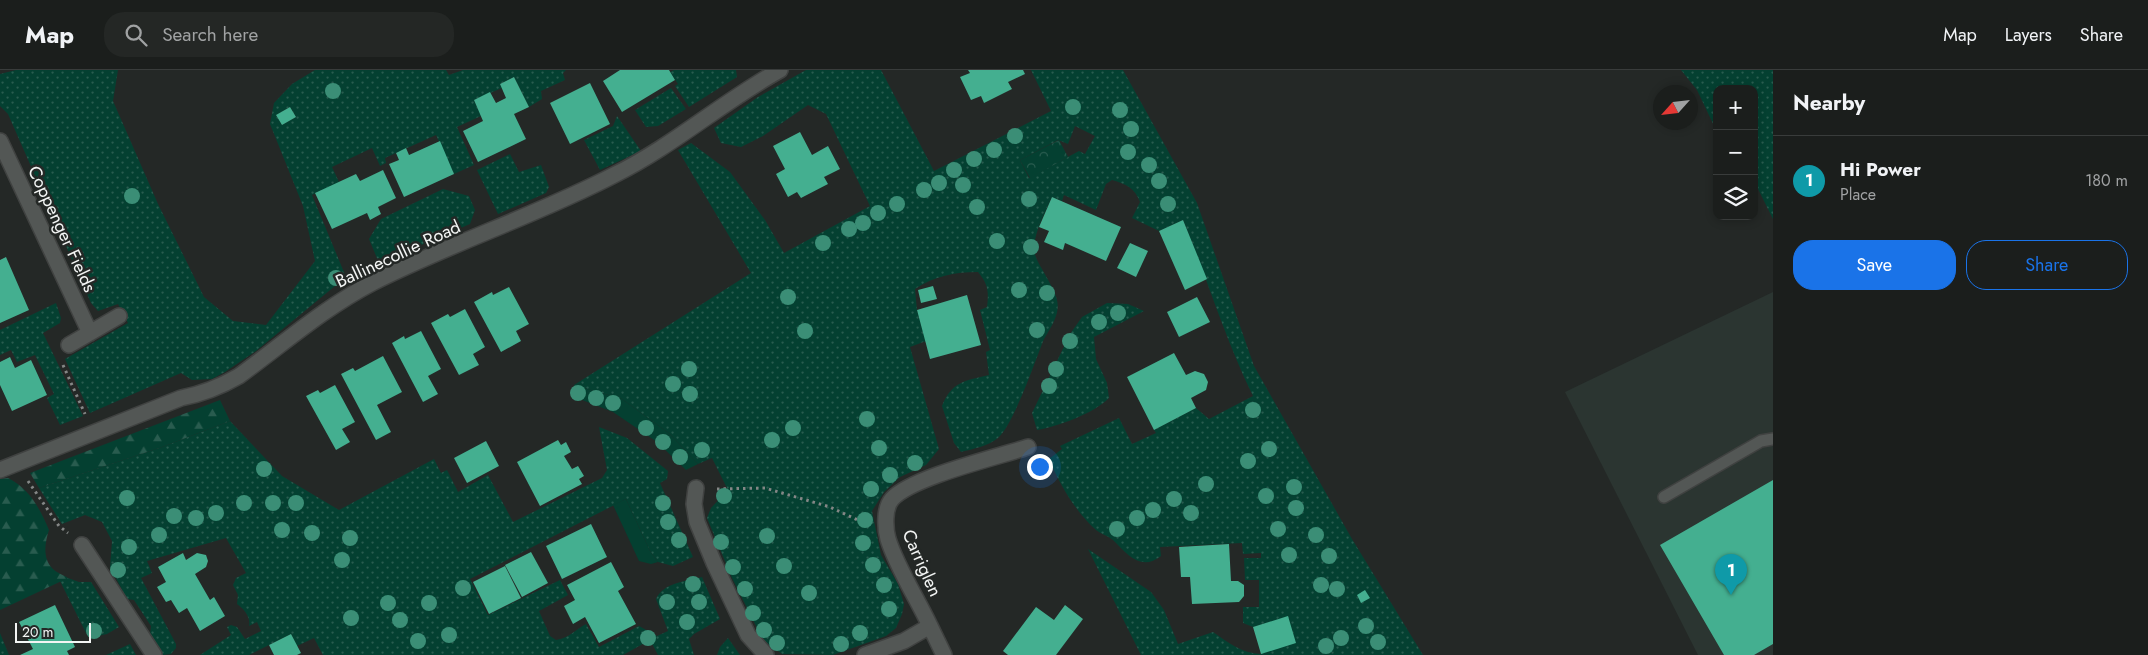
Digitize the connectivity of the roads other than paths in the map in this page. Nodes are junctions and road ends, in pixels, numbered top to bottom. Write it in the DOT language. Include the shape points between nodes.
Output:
graph roads {
  1 [pos="780,70"];
  2 [pos="0,141"];
  3 [pos="119,316"];
  4 [pos="90,333"];
  5 [pos="69,344"];
  6 [pos="1773,439"];
  7 [pos="1028,447"];
  8 [pos="0,470"];
  9 [pos="696,488"];
  10 [pos="1664,497"];
  11 [pos="82,545"];
  12 [pos="930,626"];
  13 [pos="154,655"];
  14 [pos="766,655"];
  15 [pos="865,655"];
  16 [pos="944,655"];
  1 -- 8 [label="street, Ballinecollie Road" via="713,111 674,141 615,175 399,270 338,303 222,386 181,398"];
  2 -- 4 [label="street, Coppenger Fields"];
  3 -- 4 [label="street"];
  4 -- 5 [label="street"];
  6 -- 10 [label="lane" via="1761,441"];
  7 -- 12 [label="street, Carriglen" via="933,476 904,489 891,500 886,515 888,538"];
  9 -- 14 [label="street" via="697,522 714,563 748,635"];
  11 -- 13 [label="street"];
  12 -- 15 [label="street" via="904,641"];
  12 -- 16 [label="street, Carriglen"];
}
